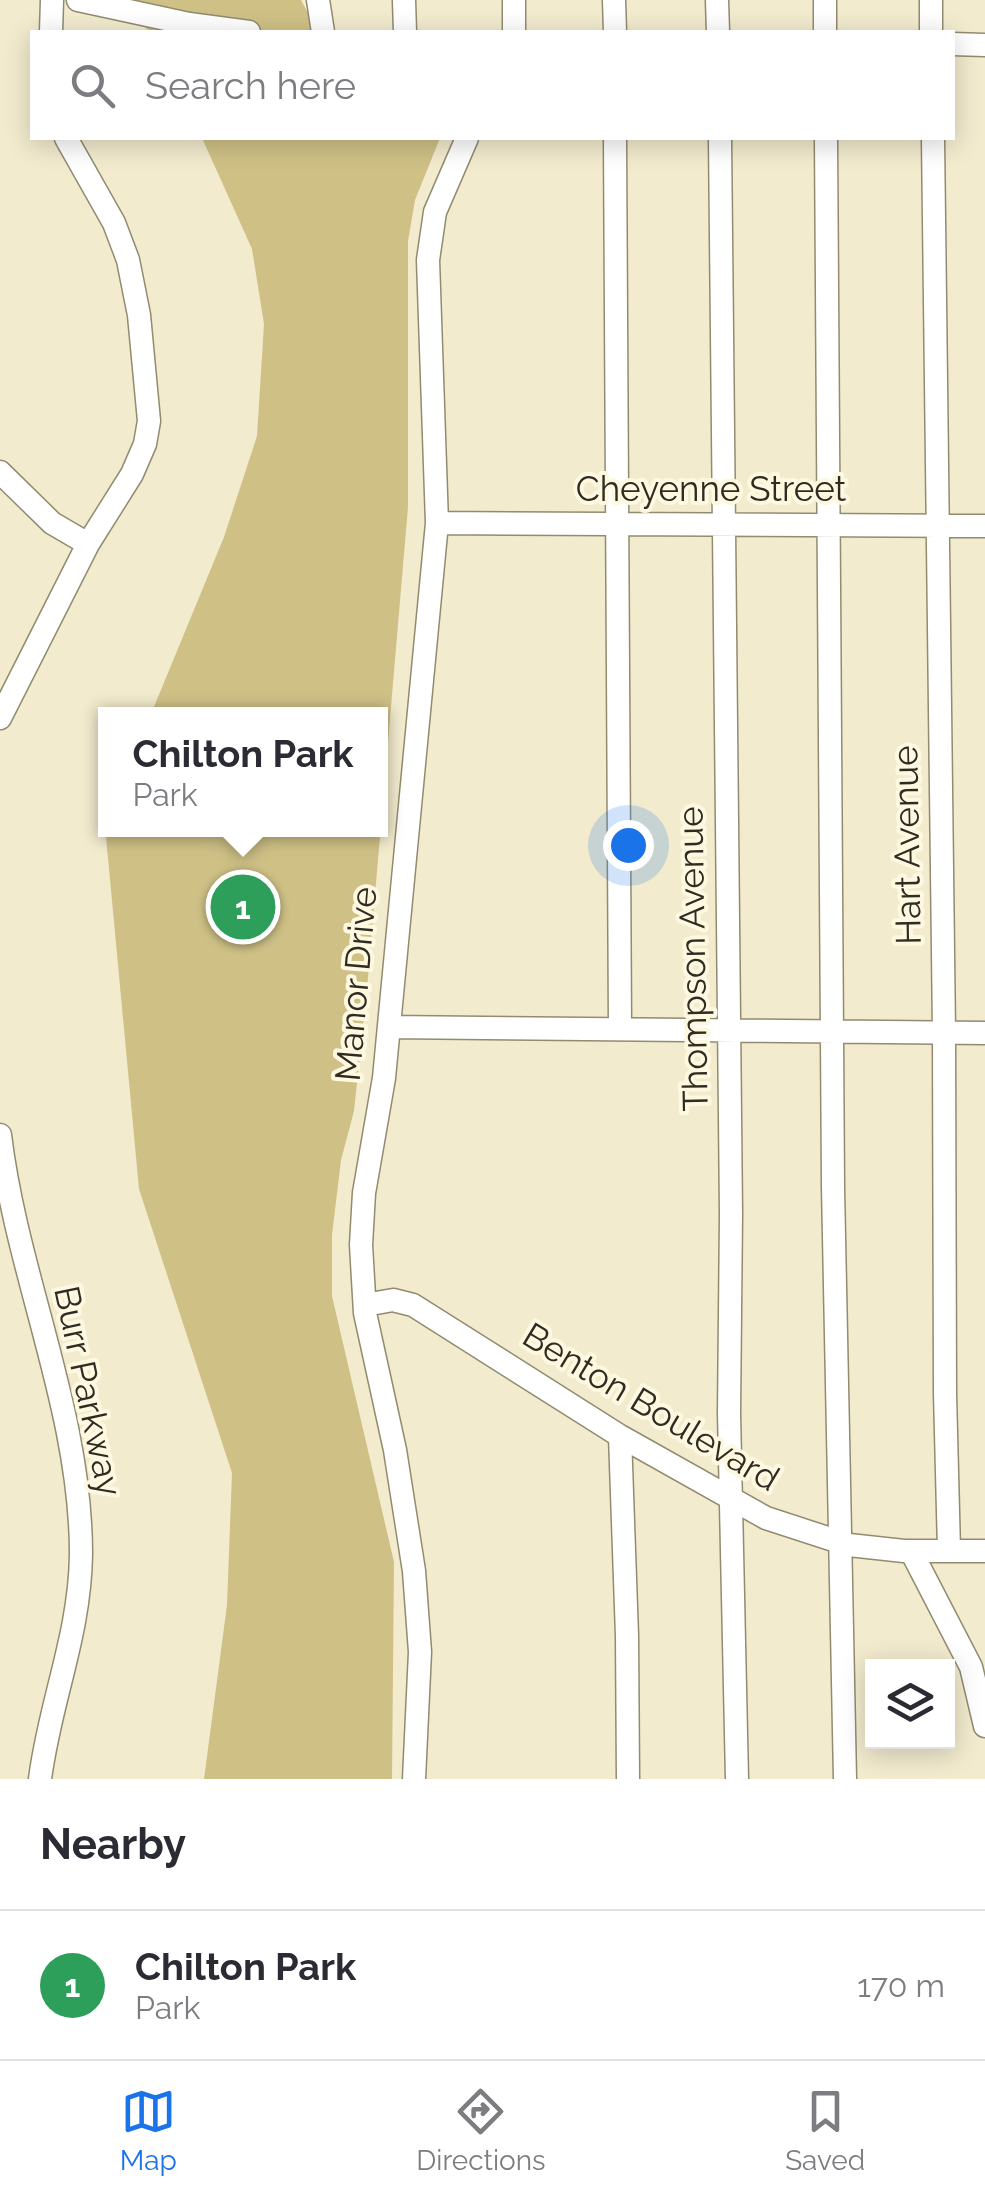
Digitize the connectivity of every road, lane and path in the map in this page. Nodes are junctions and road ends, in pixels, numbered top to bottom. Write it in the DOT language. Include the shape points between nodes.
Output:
graph roads {
  1 [pos="52,0"];
  2 [pos="78,0"];
  3 [pos="318,0"];
  4 [pos="404,0"];
  5 [pos="514,0"];
  6 [pos="614,0"];
  7 [pos="717,0"];
  8 [pos="825,0"];
  9 [pos="931,0"];
  10 [pos="52,30"];
  11 [pos="234,30"];
  12 [pos="322,30"];
  13 [pos="405,30"];
  14 [pos="514,30"];
  15 [pos="615,30"];
  16 [pos="718,30"];
  17 [pos="826,30"];
  18 [pos="931,30"];
  19 [pos="955,44"];
  20 [pos="985,44"];
  21 [pos="67,140"];
  22 [pos="467,140"];
  23 [pos="615,140"];
  24 [pos="720,140"];
  25 [pos="826,140"];
  26 [pos="933,140"];
  27 [pos="0,472"];
  28 [pos="437,523"];
  29 [pos="614,524"];
  30 [pos="723,524"];
  31 [pos="829,524"];
  32 [pos="938,526"];
  33 [pos="985,526"];
  34 [pos="88,544"];
  35 [pos="0,718"];
  36 [pos="388,1027"];
  37 [pos="620,1028"];
  38 [pos="728,1028"];
  39 [pos="833,1030"];
  40 [pos="944,1032"];
  41 [pos="985,1034"];
  42 [pos="0,1135"];
  43 [pos="365,1305"];
  44 [pos="620,1436"];
  45 [pos="732,1500"];
  46 [pos="840,1542"];
  47 [pos="911,1551"];
  48 [pos="949,1551"];
  49 [pos="985,1551"];
  50 [pos="985,1726"];
  51 [pos="40,1779"];
  52 [pos="414,1779"];
  53 [pos="628,1779"];
  54 [pos="737,1779"];
  55 [pos="845,1779"];
  1 -- 10 [label="street"];
  2 -- 11 [label="street"];
  3 -- 12 [label="street"];
  4 -- 13 [label="street"];
  5 -- 14 [label="street"];
  6 -- 15 [label="street"];
  7 -- 16 [label="street"];
  8 -- 17 [label="street"];
  9 -- 18 [label="street"];
  19 -- 20 [label="street"];
  21 -- 34 [label="street" via="128,260 149,421 132,474"];
  22 -- 28 [label="street, Manor Drive" via="435,212 428,260"];
  23 -- 29 [label="street"];
  24 -- 30 [label="street, Thompson Avenue"];
  25 -- 31 [label="street"];
  26 -- 32 [label="street, Hart Avenue"];
  27 -- 34 [label="street" via="52,524"];
  28 -- 29 [label="street, Cheyenne Street"];
  28 -- 36 [label="street, Manor Drive"];
  29 -- 30 [label="street, Cheyenne Street"];
  29 -- 37 [label="street"];
  30 -- 31 [label="street, Cheyenne Street"];
  30 -- 38 [label="street, Thompson Avenue"];
  31 -- 32 [label="street, Cheyenne Street"];
  31 -- 39 [label="street"];
  32 -- 33 [label="street, Cheyenne Street"];
  32 -- 40 [label="street, Hart Avenue"];
  34 -- 35 [label="street"];
  36 -- 37 [label="street"];
  36 -- 43 [label="street, Manor Drive" via="364,1193"];
  37 -- 38 [label="street"];
  38 -- 39 [label="street"];
  38 -- 45 [label="street, Thompson Avenue"];
  39 -- 40 [label="street"];
  39 -- 46 [label="street"];
  40 -- 41 [label="street"];
  40 -- 48 [label="street, Hart Avenue"];
  42 -- 51 [label="street, Burr Parkway" via="16,1231 77,1481 78,1612"];
  43 -- 44 [label="street, Benton Boulevard" via="413,1305"];
  43 -- 52 [label="street, Manor Drive" via="414,1571 420,1652"];
  44 -- 45 [label="street, Benton Boulevard"];
  44 -- 53 [label="street"];
  45 -- 46 [label="street, Benton Boulevard"];
  45 -- 54 [label="street, Thompson Avenue"];
  46 -- 47 [label="street, Benton Boulevard"];
  46 -- 55 [label="street"];
  47 -- 48 [label="street, Benton Boulevard"];
  47 -- 50 [label="street" via="971,1667"];
  48 -- 49 [label="street, Benton Boulevard"];
}
